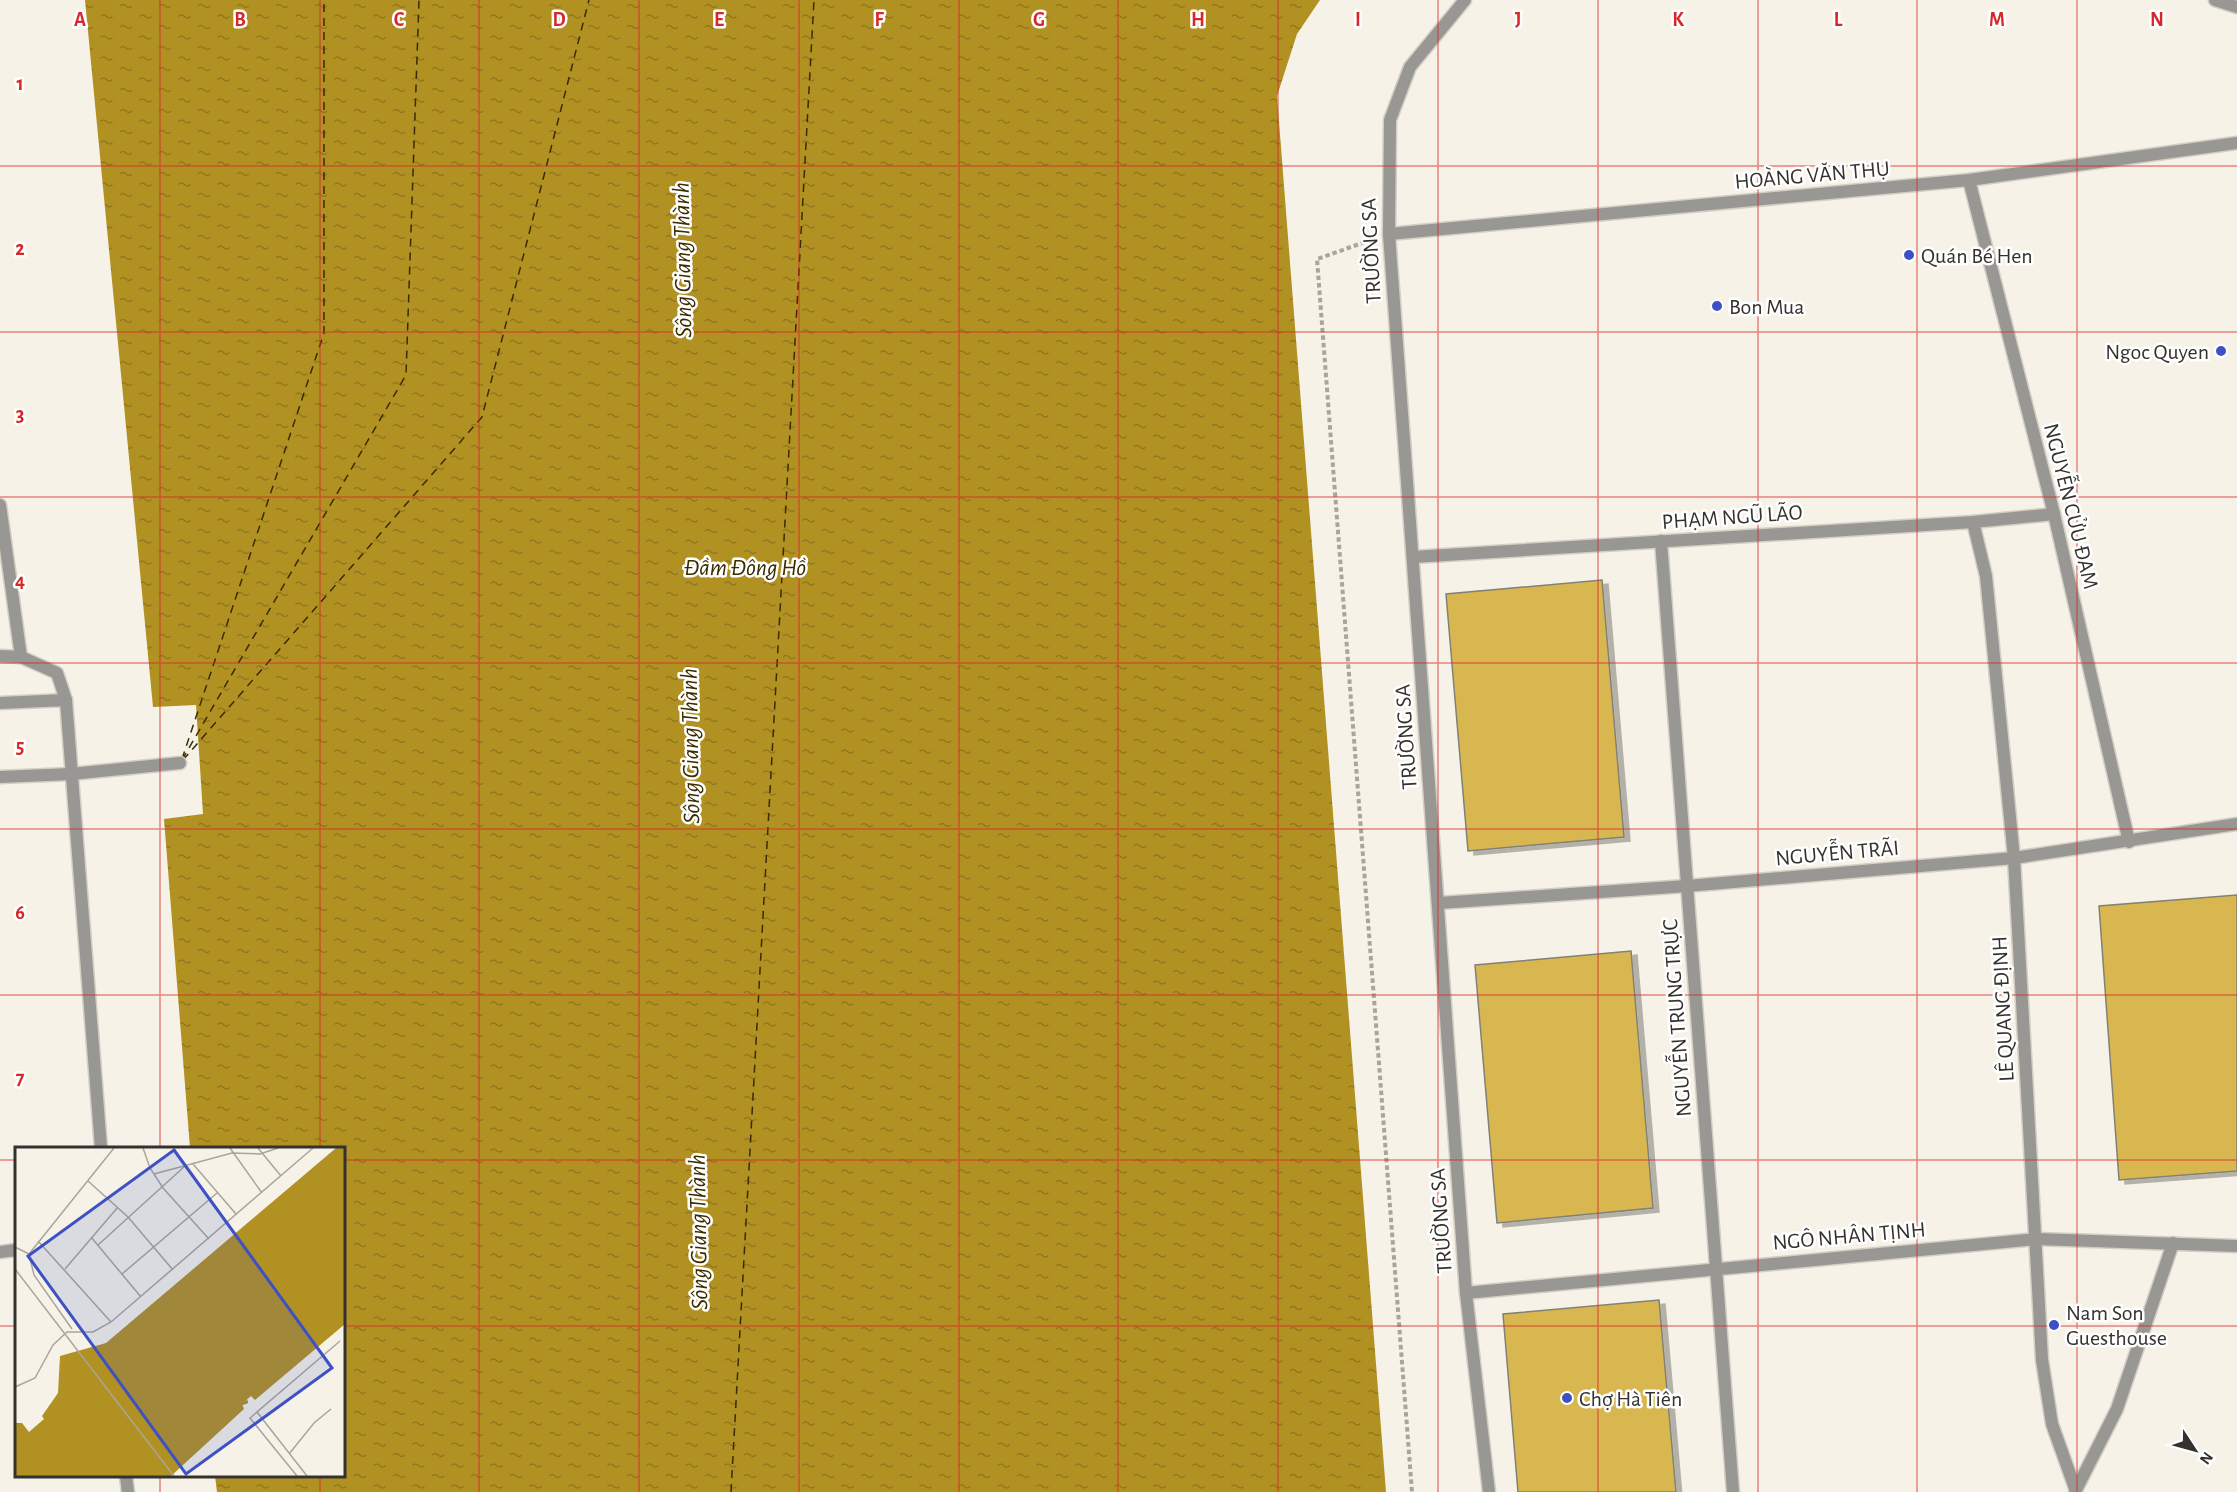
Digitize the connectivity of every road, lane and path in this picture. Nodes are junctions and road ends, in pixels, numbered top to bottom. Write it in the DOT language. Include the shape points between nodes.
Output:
graph roads {
  1 [pos="1465,0"];
  2 [pos="2215,0"];
  3 [pos="2237,7"];
  4 [pos="2237,143"];
  5 [pos="1969,180"];
  6 [pos="1389,234"];
  7 [pos="0,505"];
  8 [pos="2054,514"];
  9 [pos="1973,522"];
  10 [pos="1661,541"];
  11 [pos="1413,557"];
  12 [pos="0,656"];
  13 [pos="21,657"];
  14 [pos="66,700"];
  15 [pos="0,703"];
  16 [pos="180,763"];
  17 [pos="71,774"];
  18 [pos="0,777"];
  19 [pos="2237,824"];
  20 [pos="2128,842"];
  21 [pos="2014,858"];
  22 [pos="1687,886"];
  23 [pos="1439,903"];
  24 [pos="100,1147"];
  25 [pos="2037,1239"];
  26 [pos="2173,1243"];
  27 [pos="2237,1246"];
  28 [pos="15,1250"];
  29 [pos="0,1252"];
  30 [pos="1716,1269"];
  31 [pos="1466,1293"];
  32 [pos="126,1477"];
  33 [pos="2076,1491"];
  34 [pos="128,1492"];
  35 [pos="1412,1492"];
  36 [pos="1489,1492"];
  37 [pos="1733,1492"];
  1 -- 6 [label="street, TRƯỜNG SA" via="1410,67 1390,120"];
  2 -- 3 [label="street"];
  4 -- 5 [label="street, HOÀNG VĂN THỤ"];
  5 -- 6 [label="street, HOÀNG VĂN THỤ"];
  5 -- 8 [label="street, NGUYỄN CỬU ĐAM"];
  6 -- 11 [label="street, TRƯỜNG SA"];
  6 -- 35 [label="path" via="1317,259"];
  7 -- 13 [label="street"];
  8 -- 9 [label="street, PHẠM NGŨ LÃO"];
  8 -- 20 [label="street, NGUYỄN CỬU ĐAM"];
  9 -- 10 [label="street, PHẠM NGŨ LÃO"];
  9 -- 21 [label="street, LÊ QUANG ĐỊNH" via="1986,576"];
  10 -- 11 [label="street, PHẠM NGŨ LÃO"];
  10 -- 22 [label="street, NGUYỄN TRUNG TRỰC"];
  11 -- 23 [label="street, TRƯỜNG SA"];
  12 -- 13 [label="street"];
  13 -- 14 [label="street" via="57,672"];
  14 -- 15 [label="street"];
  14 -- 17 [label="street"];
  16 -- 17 [label="street"];
  17 -- 18 [label="street"];
  17 -- 24 [label="street"];
  19 -- 20 [label="street, NGUYỄN TRÃI"];
  20 -- 21 [label="street, NGUYỄN TRÃI"];
  21 -- 22 [label="street, NGUYỄN TRÃI"];
  21 -- 25 [label="street, LÊ QUANG ĐỊNH"];
  22 -- 23 [label="street, NGUYỄN TRÃI"];
  22 -- 30 [label="street, NGUYỄN TRUNG TRỰC"];
  23 -- 31 [label="street, TRƯỜNG SA"];
  25 -- 26 [label="street, NGÔ NHÂN TỊNH"];
  25 -- 30 [label="street, NGÔ NHÂN TỊNH"];
  25 -- 33 [label="street, LÊ QUANG ĐỊNH" via="2042,1360 2052,1424"];
  26 -- 27 [label="street, NGÔ NHÂN TỊNH"];
  26 -- 33 [label="street" via="2116,1409"];
  28 -- 29 [label="street"];
  30 -- 31 [label="street, NGÔ NHÂN TỊNH"];
  30 -- 37 [label="street, NGUYỄN TRUNG TRỰC"];
  31 -- 36 [label="street, TRƯỜNG SA"];
  32 -- 34 [label="street"];
}
